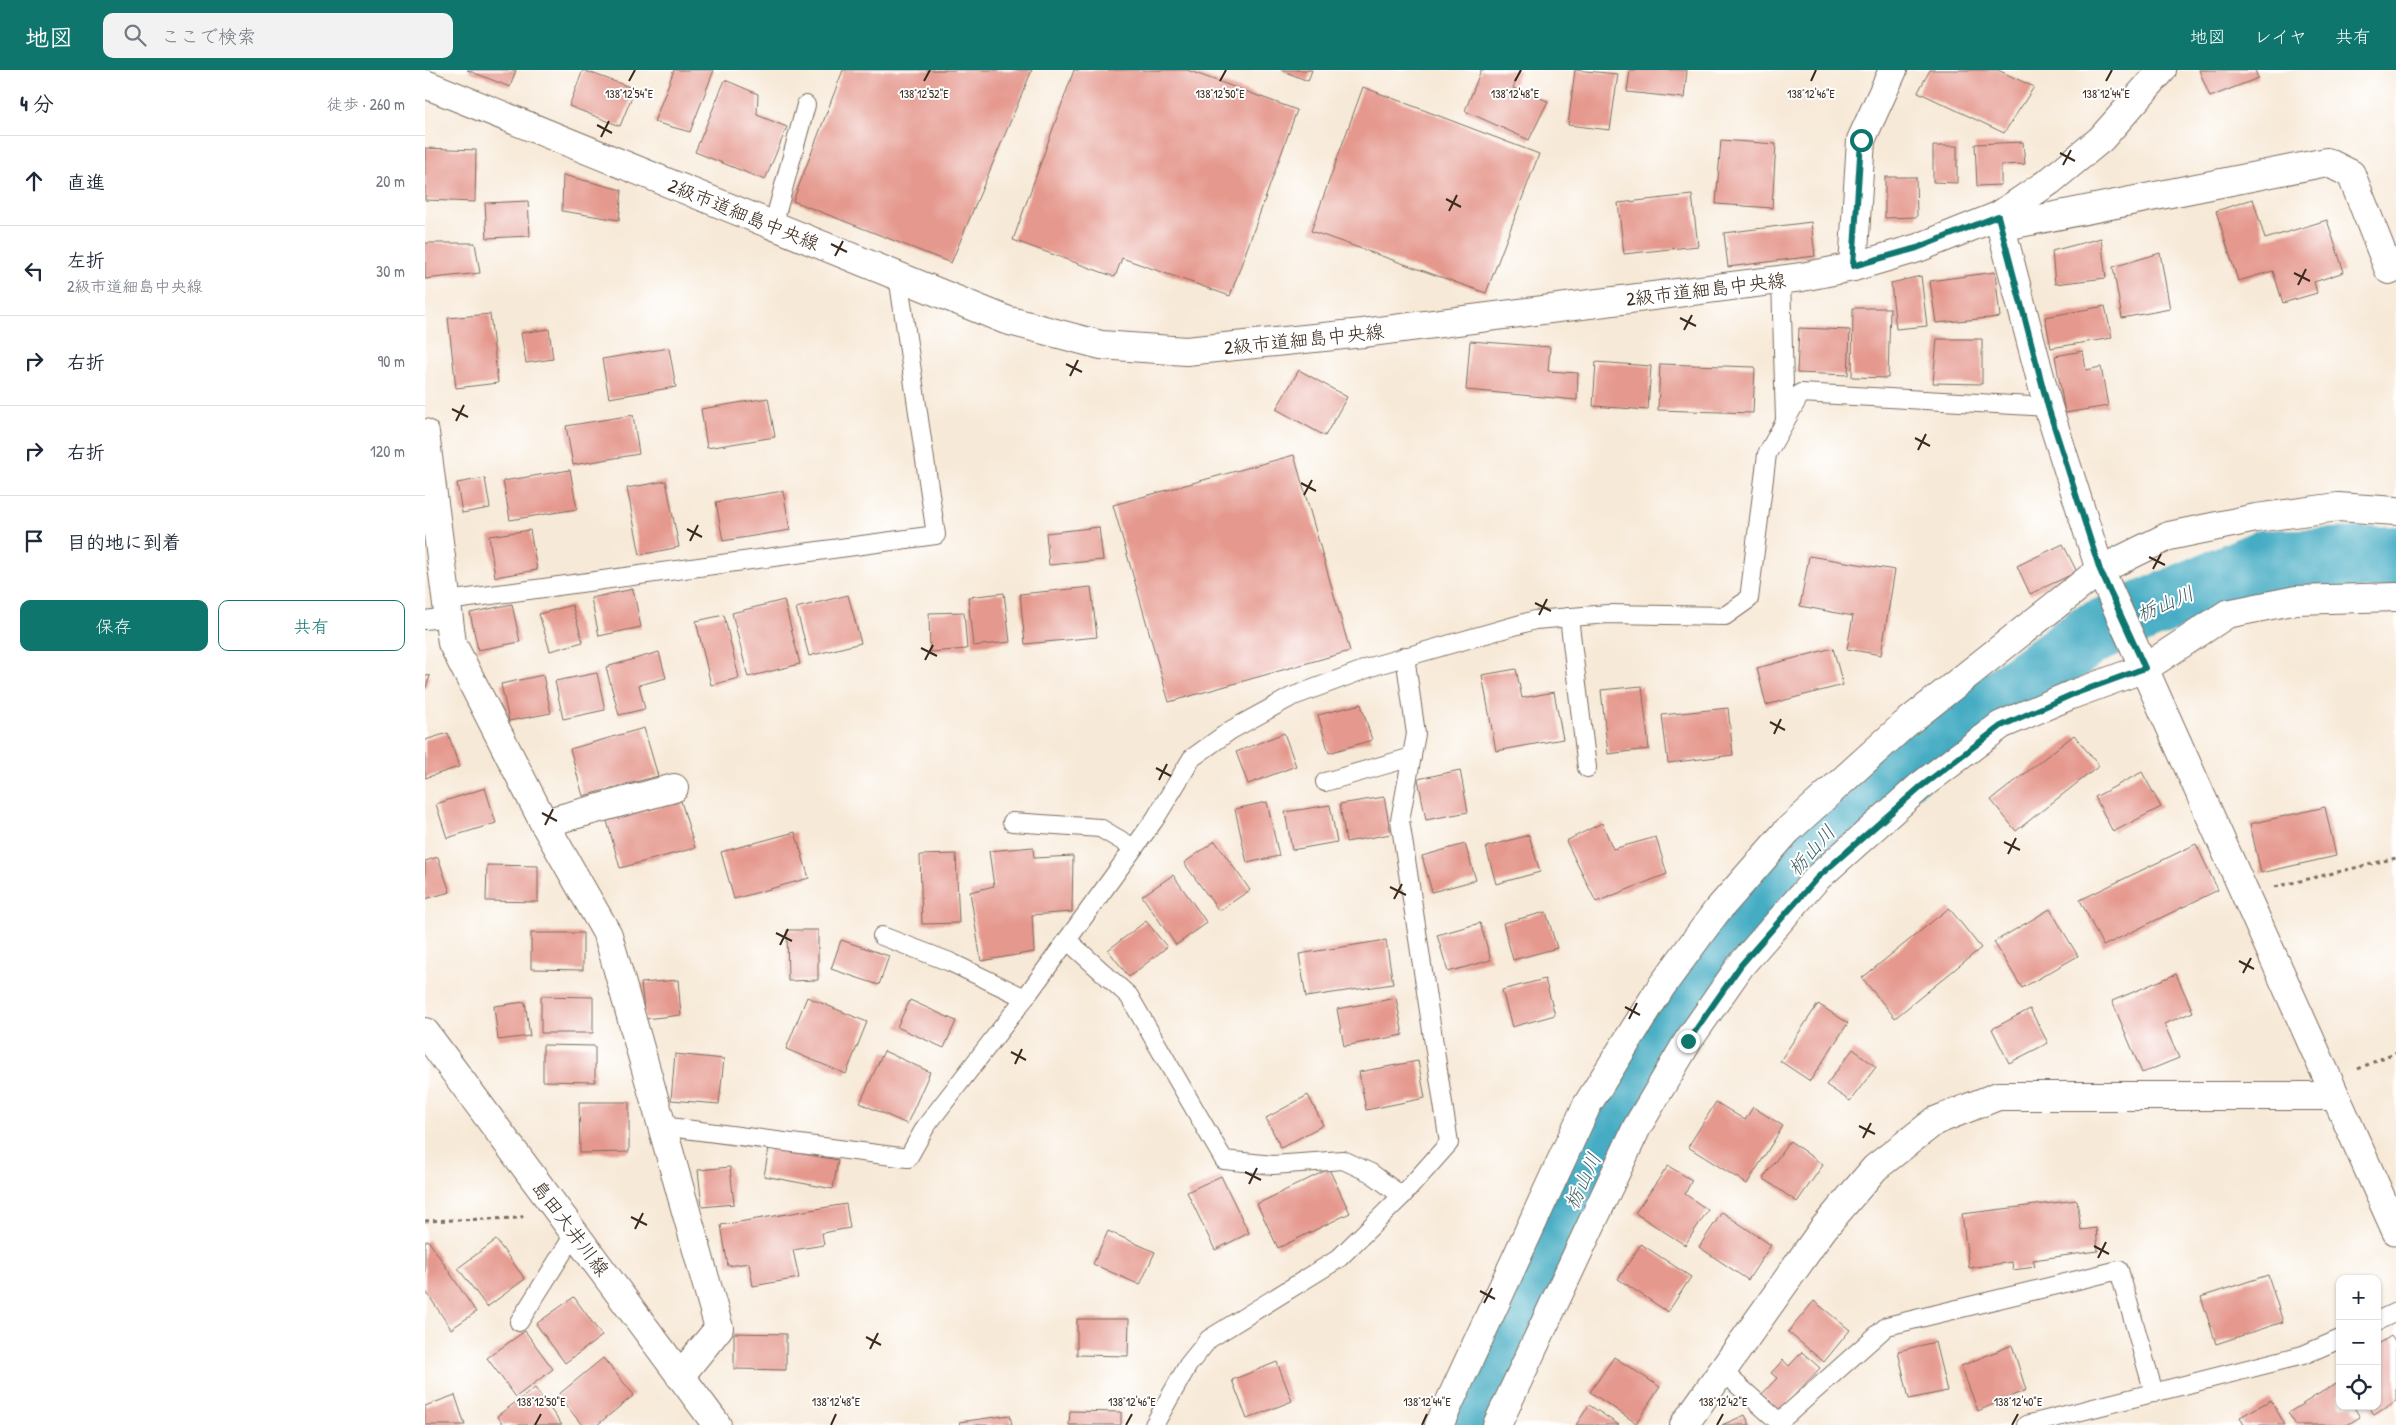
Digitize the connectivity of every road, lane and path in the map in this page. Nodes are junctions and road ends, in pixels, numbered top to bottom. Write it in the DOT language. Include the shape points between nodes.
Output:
graph roads {
  1 [pos="2162,70"];
  2 [pos="1891,71"];
  3 [pos="425,84"];
  4 [pos="806,104"];
  5 [pos="1999,221"];
  6 [pos="773,226"];
  7 [pos="1853,266"];
  8 [pos="2396,267"];
  9 [pos="898,276"];
  10 [pos="1781,279"];
  11 [pos="2048,407"];
  12 [pos="1785,421"];
  13 [pos="425,433"];
  14 [pos="2396,511"];
  15 [pos="2100,570"];
  16 [pos="2396,596"];
  17 [pos="440,613"];
  18 [pos="1569,617"];
  19 [pos="1405,656"];
  20 [pos="2145,668"];
  21 [pos="1412,757"];
  22 [pos="1587,768"];
  23 [pos="1325,782"];
  24 [pos="674,788"];
  25 [pos="1012,822"];
  26 [pos="544,823"];
  27 [pos="1134,848"];
  28 [pos="2396,858"];
  29 [pos="2245,894"];
  30 [pos="882,936"];
  31 [pos="1067,940"];
  32 [pos="1025,998"];
  33 [pos="425,1032"];
  34 [pos="2396,1052"];
  35 [pos="2332,1089"];
  36 [pos="662,1126"];
  37 [pos="1402,1196"];
  38 [pos="548,1198"];
  39 [pos="425,1221"];
  40 [pos="2396,1231"];
  41 [pos="575,1233"];
  42 [pos="2396,1312"];
  43 [pos="2379,1320"];
  44 [pos="519,1322"];
  45 [pos="2336,1341"];
  46 [pos="1723,1371"];
  47 [pos="681,1376"];
  48 [pos="2154,1393"];
  49 [pos="713,1424"];
  50 [pos="1154,1425"];
  51 [pos="1439,1425"];
  52 [pos="1497,1425"];
  53 [pos="1684,1425"];
  54 [pos="2026,1425"];
  1 -- 5 [label="street, 2級市道細島中央線" via="2101,139"];
  2 -- 7 [label="street" via="1861,140"];
  3 -- 6 [label="street, 2級市道細島中央線"];
  4 -- 6 [label="lane"];
  5 -- 7 [label="street, 2級市道細島中央線"];
  5 -- 8 [label="street" via="2327,162 2351,174 2389,270"];
  5 -- 11 [label="street"];
  6 -- 9 [label="street, 2級市道細島中央線"];
  7 -- 10 [label="street, 2級市道細島中央線"];
  9 -- 10 [label="street, 2級市道細島中央線" via="1006,320 1101,345 1186,351 1363,333"];
  9 -- 17 [label="lane" via="936,535"];
  10 -- 12 [label="lane"];
  11 -- 12 [label="lane" via="1801,393"];
  11 -- 15 [label="street"];
  12 -- 18 [label="lane" via="1767,454 1749,599 1725,616 1608,614"];
  13 -- 17 [label="street"];
  14 -- 15 [label="street" via="2339,507 2256,518 2169,536"];
  15 -- 20 [label="street"];
  15 -- 51 [label="street" via="1904,725 1787,831 1716,912 1661,987 1587,1106"];
  16 -- 20 [label="street" via="2296,600 2227,614"];
  17 -- 26 [label="street" via="452,643"];
  18 -- 19 [label="lane" via="1535,620"];
  18 -- 22 [label="lane"];
  19 -- 21 [label="lane" via="1416,734"];
  19 -- 27 [label="lane" via="1291,697 1231,730 1192,758"];
  20 -- 29 [label="street"];
  20 -- 52 [label="street" via="2071,695 2001,726 1919,788 1817,878 1754,951 1688,1041 1637,1127"];
  21 -- 23 [label="lane"];
  21 -- 37 [label="lane" via="1399,820 1449,1143"];
  24 -- 26 [label="street"];
  25 -- 27 [label="lane" via="1100,828"];
  26 -- 36 [label="street" via="608,935"];
  27 -- 31 [label="lane"];
  28 -- 29 [label="path"];
  29 -- 35 [label="street"];
  30 -- 32 [label="lane" via="950,962"];
  31 -- 32 [label="lane"];
  31 -- 37 [label="lane" via="1129,996 1224,1160 1273,1165 1343,1160 1371,1173"];
  32 -- 36 [label="lane" via="927,1126 908,1158"];
  33 -- 38 [label="street, 島田大井川線"];
  34 -- 35 [label="path"];
  35 -- 40 [label="street"];
  35 -- 46 [label="street" via="1998,1096 1935,1121 1869,1174 1823,1229"];
  36 -- 47 [label="street" via="719,1328"];
  37 -- 50 [label="lane" via="1338,1259 1209,1339 1188,1365"];
  38 -- 39 [label="path" via="520,1218"];
  38 -- 41 [label="street, 島田大井川線"];
  41 -- 44 [label="lane"];
  41 -- 47 [label="street, 島田大井川線"];
  42 -- 43 [label="lane"];
  45 -- 48 [label="lane" via="2303,1355"];
  46 -- 48 [label="lane" via="1779,1422 1887,1326 2119,1270"];
  46 -- 53 [label="street"];
  47 -- 49 [label="street, 島田大井川線"];
  48 -- 54 [label="lane"];
}
